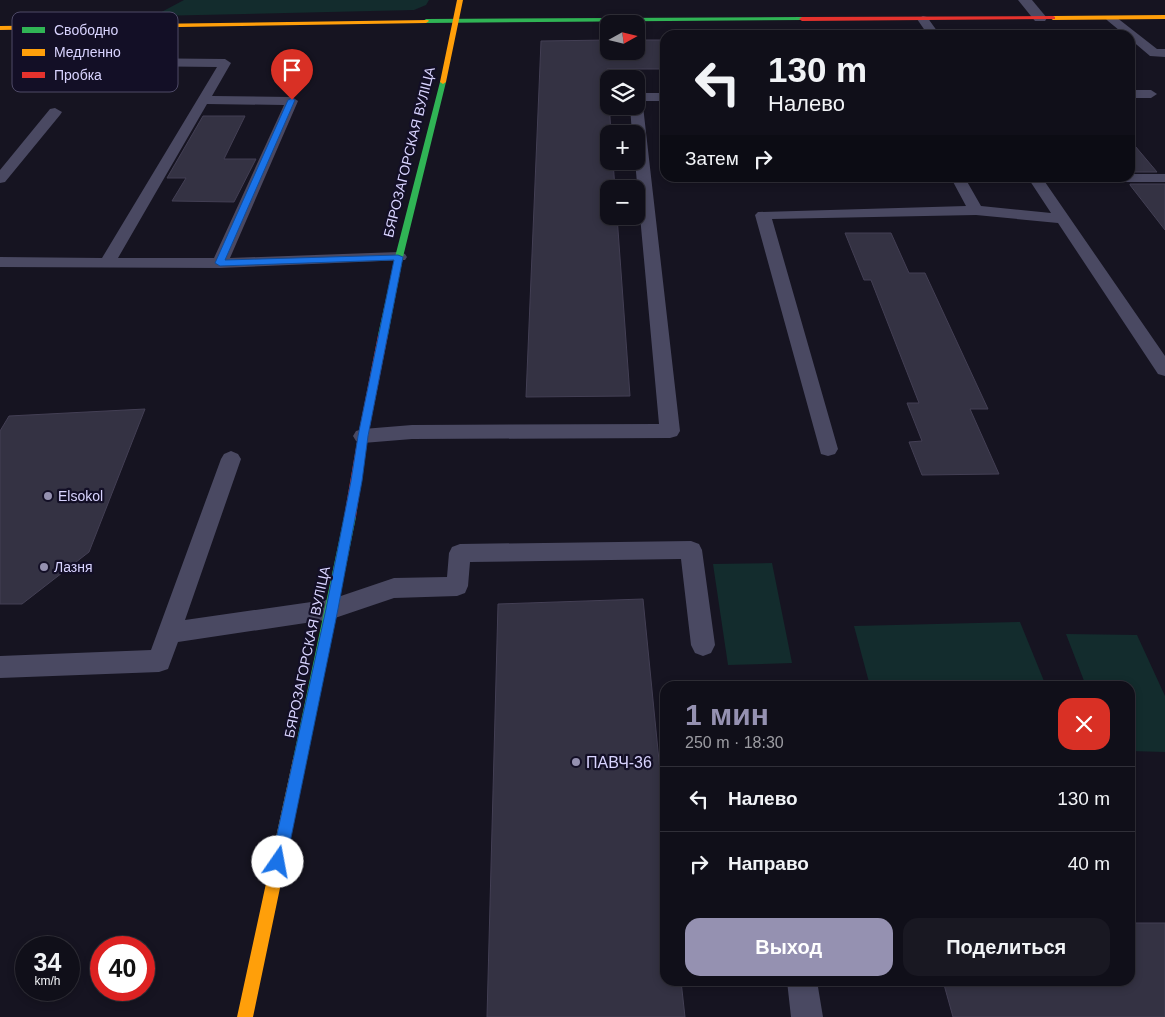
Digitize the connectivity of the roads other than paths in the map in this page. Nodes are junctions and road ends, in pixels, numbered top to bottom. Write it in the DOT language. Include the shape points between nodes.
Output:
graph roads {
  1 [pos="460,0"];
  2 [pos="1025,0"];
  3 [pos="1165,17"];
  4 [pos="1040,18"];
  5 [pos="1112,18"];
  6 [pos="923,19"];
  7 [pos="457,21"];
  8 [pos="178,25"];
  9 [pos="931,30"];
  10 [pos="1126,30"];
  11 [pos="1135,37"];
  12 [pos="1165,53"];
  13 [pos="178,63"];
  14 [pos="1135,94"];
  15 [pos="1151,94"];
  16 [pos="645,97"];
  17 [pos="660,97"];
  18 [pos="202,100"];
  19 [pos="55,112"];
  20 [pos="637,115"];
  21 [pos="1135,178"];
  22 [pos="1165,178"];
  23 [pos="0,179"];
  24 [pos="960,182"];
  25 [pos="1038,182"];
  26 [pos="976,210"];
  27 [pos="1063,219"];
  28 [pos="398,257"];
  29 [pos="0,262"];
  30 [pos="107,263"];
  31 [pos="220,263"];
  32 [pos="1165,370"];
  33 [pos="363,436"];
  34 [pos="828,449"];
  35 [pos="231,459"];
  36 [pos="332,609"];
  37 [pos="170,633"];
  38 [pos="703,645"];
  39 [pos="0,667"];
  40 [pos="803,986"];
  41 [pos="245,1017"];
  42 [pos="807,1017"];
  1 -- 7 [label="street, БЯРОЗАГОРСКАЯ ВУЛІЦА"];
  2 -- 4 [label="street"];
  3 -- 5 [label="street"];
  4 -- 5 [label="street"];
  4 -- 6 [label="street"];
  5 -- 10 [label="lane"];
  6 -- 7 [label="street"];
  6 -- 9 [label="lane"];
  7 -- 8 [label="street"];
  7 -- 28 [label="street, БЯРОЗАГОРСКАЯ ВУЛІЦА"];
  11 -- 12 [label="lane" via="1154,53"];
  13 -- 18 [label="lane" via="225,63"];
  14 -- 15 [label="lane"];
  16 -- 17 [label="lane"];
  18 -- 30 [label="lane"];
  18 -- 31 [label="lane" via="292,100"];
  19 -- 23 [label="lane"];
  20 -- 33 [label="lane" via="670,431 412,432"];
  21 -- 22 [label="lane"];
  24 -- 26 [label="lane"];
  25 -- 27 [label="lane"];
  26 -- 27 [label="lane"];
  26 -- 34 [label="lane" via="762,215"];
  27 -- 32 [label="lane"];
  28 -- 31 [label="lane"];
  28 -- 33 [label="street, БЯРОЗАГОРСКАЯ ВУЛІЦА"];
  29 -- 30 [label="lane"];
  30 -- 31 [label="lane"];
  33 -- 36 [label="street, БЯРОЗАГОРСКАЯ ВУЛІЦА"];
  35 -- 37 [label="lane"];
  36 -- 37 [label="lane"];
  36 -- 38 [label="lane" via="394,588 457,586 460,553 690,550"];
  36 -- 41 [label="street, БЯРОЗАГОРСКАЯ ВУЛІЦА"];
  37 -- 39 [label="lane" via="159,661"];
  40 -- 42 [label="lane"];
}
